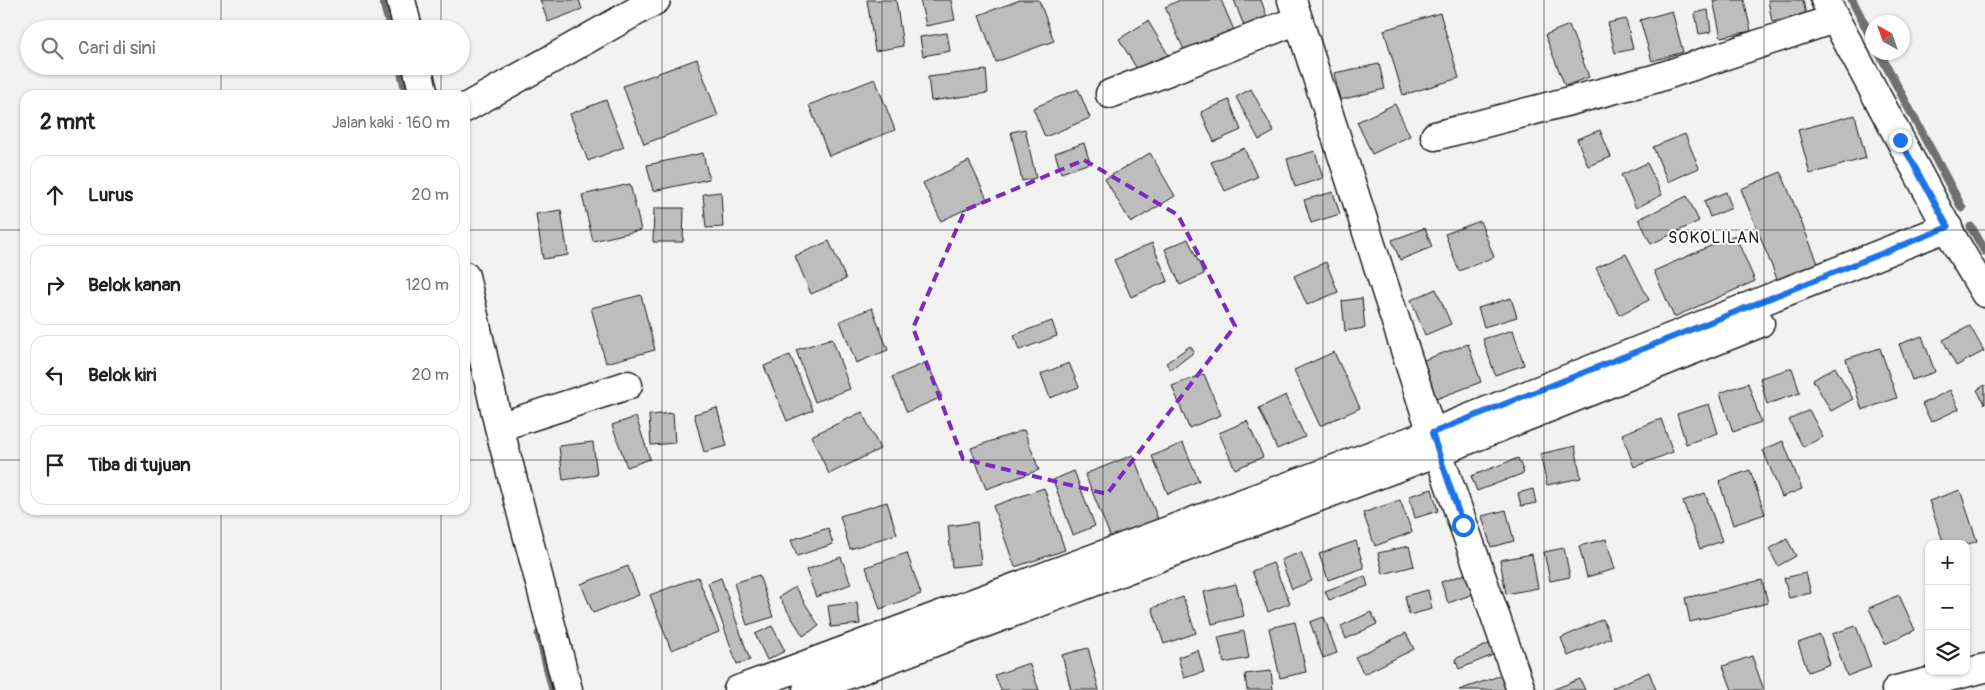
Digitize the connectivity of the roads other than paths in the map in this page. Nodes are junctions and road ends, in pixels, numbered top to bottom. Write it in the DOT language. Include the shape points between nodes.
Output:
graph roads {
  1 [pos="401,0"];
  2 [pos="656,0"];
  3 [pos="1295,10"];
  4 [pos="1830,10"];
  5 [pos="406,20"];
  6 [pos="419,75"];
  7 [pos="423,90"];
  8 [pos="1110,94"];
  9 [pos="470,105"];
  10 [pos="1435,136"];
  11 [pos="1952,236"];
  12 [pos="1985,292"];
  13 [pos="470,298"];
  14 [pos="628,385"];
  15 [pos="499,427"];
  16 [pos="1435,443"];
  17 [pos="1983,676"];
  18 [pos="568,690"];
  19 [pos="738,690"];
  20 [pos="808,690"];
  21 [pos="1521,690"];
  22 [pos="1896,690"];
  1 -- 5 [label="street"];
  2 -- 9 [label="street"];
  3 -- 8 [label="street"];
  3 -- 16 [label="street"];
  4 -- 10 [label="street" via="1654,78"];
  4 -- 11 [label="street"];
  6 -- 7 [label="street"];
  11 -- 12 [label="street"];
  11 -- 16 [label="street"];
  13 -- 15 [label="street"];
  14 -- 15 [label="street"];
  15 -- 18 [label="street"];
  16 -- 19 [label="street"];
  16 -- 20 [label="street"];
  16 -- 21 [label="street"];
  17 -- 22 [label="street"];
}
